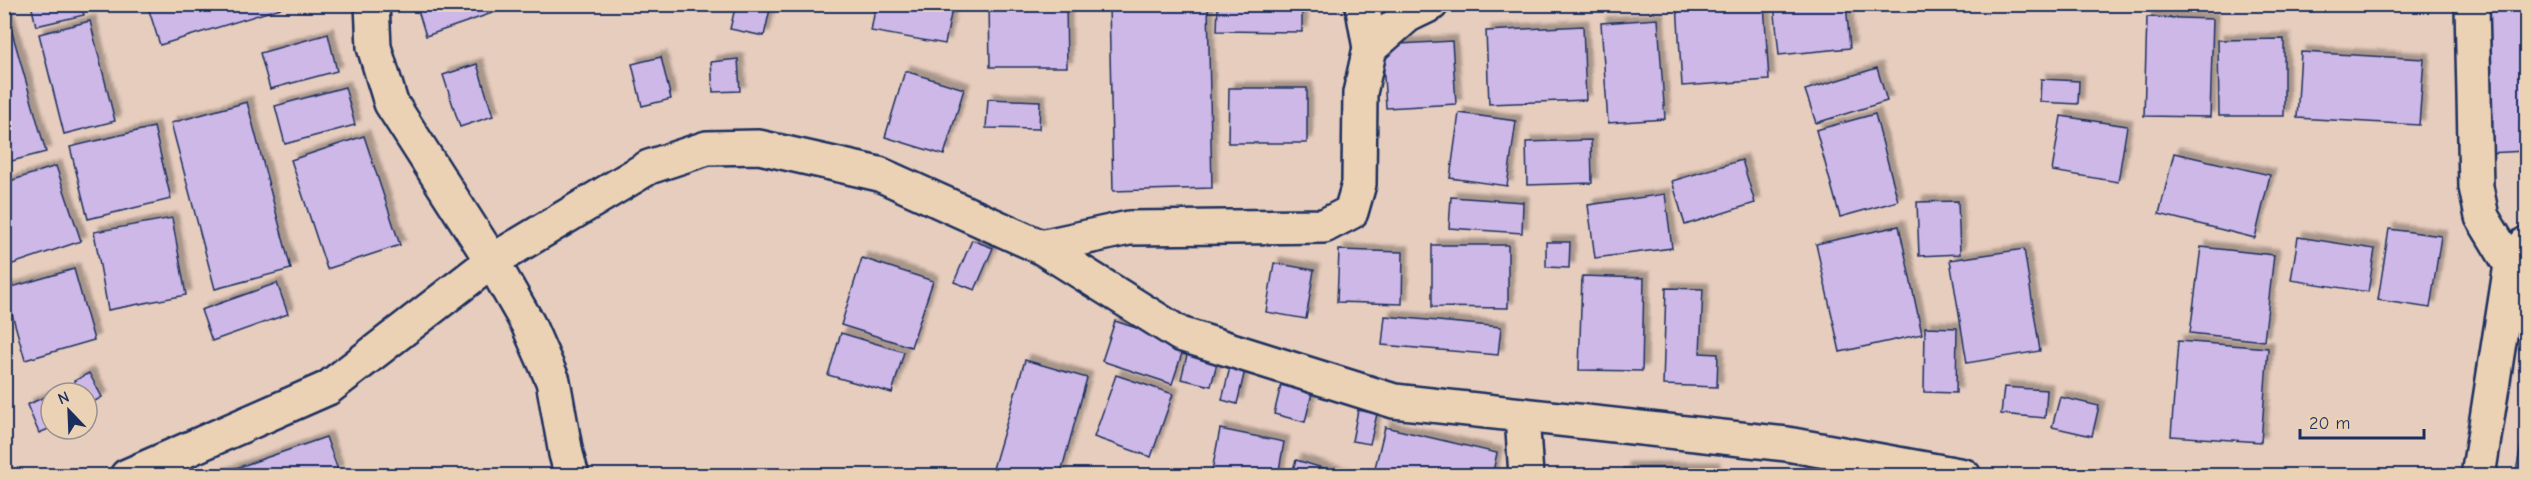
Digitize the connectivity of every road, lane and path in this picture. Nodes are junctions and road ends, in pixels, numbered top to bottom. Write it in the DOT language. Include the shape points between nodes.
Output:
graph roads {
  1 [pos="372,4"];
  2 [pos="1362,4"];
  3 [pos="1431,4"];
  4 [pos="2472,4"];
  5 [pos="1370,48"];
  6 [pos="2482,217"];
  7 [pos="2526,233"];
  8 [pos="1041,247"];
  9 [pos="2519,254"];
  10 [pos="492,261"];
  11 [pos="1522,416"];
  12 [pos="128,476"];
  13 [pos="572,476"];
  14 [pos="1526,476"];
  15 [pos="1964,476"];
  16 [pos="2478,476"];
  1 -- 10 [label="street" via="374,47 391,103"];
  2 -- 5 [label="street"];
  3 -- 5 [label="street" via="1408,15"];
  4 -- 6 [label="street" via="2476,187"];
  5 -- 8 [label="street" via="1360,93 1359,184 1351,212 1324,226 1128,228"];
  6 -- 7 [label="street"];
  6 -- 9 [label="street"];
  8 -- 10 [label="street" via="879,174 759,147 738,147 707,148 649,167"];
  8 -- 11 [label="street" via="1180,334 1394,401"];
  9 -- 16 [label="street"];
  10 -- 12 [label="street" via="328,388"];
  10 -- 13 [label="street" via="528,324 553,381"];
  11 -- 14 [label="street"];
  11 -- 15 [label="street" via="1787,444"];
}
